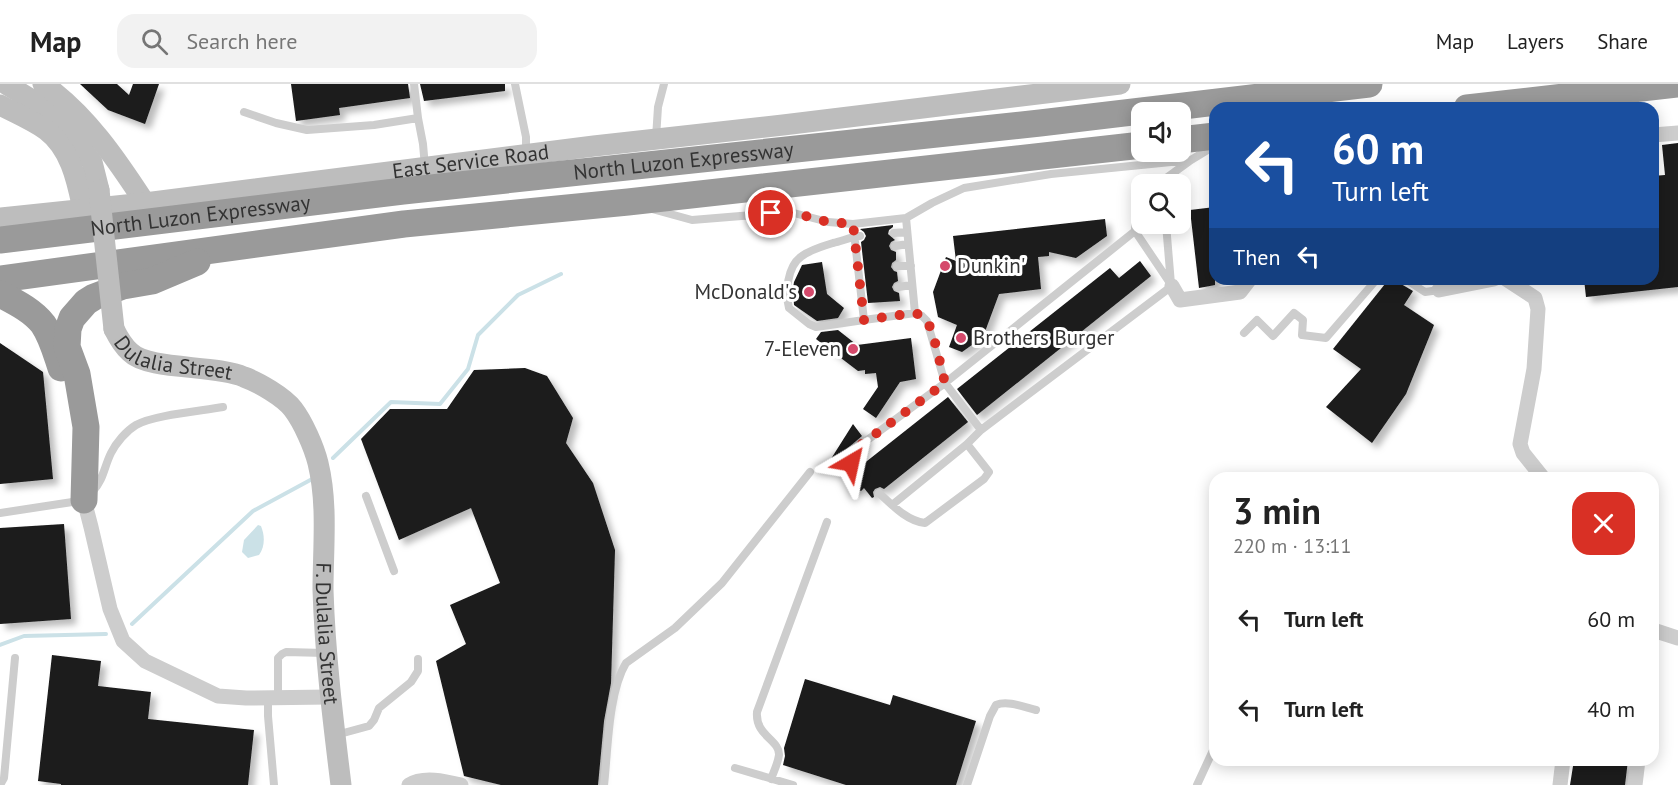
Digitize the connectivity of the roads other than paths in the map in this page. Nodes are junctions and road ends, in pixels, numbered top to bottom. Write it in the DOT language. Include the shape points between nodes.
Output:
graph roads {
  1 [pos="6,84"];
  2 [pos="43,84"];
  3 [pos="414,84"];
  4 [pos="515,84"];
  5 [pos="664,84"];
  6 [pos="1120,84"];
  7 [pos="1369,84"];
  8 [pos="1678,84"];
  9 [pos="1054,88"];
  10 [pos="1217,102"];
  11 [pos="1520,102"];
  12 [pos="1209,103"];
  13 [pos="0,105"];
  14 [pos="244,112"];
  15 [pos="418,118"];
  16 [pos="1678,133"];
  17 [pos="1659,135"];
  18 [pos="656,139"];
  19 [pos="1209,139"];
  20 [pos="1131,145"];
  21 [pos="1209,147"];
  22 [pos="1191,148"];
  23 [pos="1191,149"];
  24 [pos="526,155"];
  25 [pos="1131,160"];
  26 [pos="1176,162"];
  27 [pos="425,168"];
  28 [pos="1166,174"];
  29 [pos="628,202"];
  30 [pos="146,203"];
  31 [pos="83,209"];
  32 [pos="0,218"];
  33 [pos="906,218"];
  34 [pos="853,224"];
  35 [pos="0,225"];
  36 [pos="63,231"];
  37 [pos="907,232"];
  38 [pos="894,233"];
  39 [pos="1131,234"];
  40 [pos="1137,234"];
  41 [pos="1167,234"];
  42 [pos="857,237"];
  43 [pos="0,240"];
  44 [pos="908,244"];
  45 [pos="895,246"];
  46 [pos="233,248"];
  47 [pos="897,266"];
  48 [pos="911,266"];
  49 [pos="0,279"];
  50 [pos="912,285"];
  51 [pos="1245,285"];
  52 [pos="1372,285"];
  53 [pos="1414,285"];
  54 [pos="1464,285"];
  55 [pos="1515,285"];
  56 [pos="1172,286"];
  57 [pos="898,287"];
  58 [pos="1439,290"];
  59 [pos="0,294"];
  60 [pos="915,313"];
  61 [pos="864,320"];
  62 [pos="1244,333"];
  63 [pos="945,383"];
  64 [pos="223,407"];
  65 [pos="981,430"];
  66 [pos="967,444"];
  67 [pos="857,469"];
  68 [pos="810,472"];
  69 [pos="1539,472"];
  70 [pos="322,483"];
  71 [pos="879,493"];
  72 [pos="366,496"];
  73 [pos="84,500"];
  74 [pos="892,505"];
  75 [pos="0,513"];
  76 [pos="827,522"];
  77 [pos="394,572"];
  78 [pos="1659,636"];
  79 [pos="1678,638"];
  80 [pos="327,653"];
  81 [pos="15,658"];
  82 [pos="418,659"];
  83 [pos="273,697"];
  84 [pos="329,697"];
  85 [pos="1036,710"];
  86 [pos="335,736"];
  87 [pos="3,758"];
  88 [pos="1209,759"];
  89 [pos="1562,766"];
  90 [pos="1637,766"];
  91 [pos="735,768"];
  92 [pos="771,779"];
  93 [pos="0,785"];
  94 [pos="274,785"];
  95 [pos="341,785"];
  96 [pos="409,785"];
  97 [pos="461,785"];
  98 [pos="604,785"];
  99 [pos="793,785"];
  100 [pos="968,785"];
  101 [pos="1197,785"];
  102 [pos="1560,785"];
  103 [pos="1635,785"];
  1 -- 70 [label="street, Dulalia Street, bridge" via="50,111 92,162 99,190 114,329 130,353 158,363 236,373 261,384 292,407 307,433"];
  2 -- 30 [label="street" via="77,113 119,162"];
  3 -- 15 [label="lane"];
  4 -- 24 [label="lane"];
  5 -- 18 [label="lane"];
  6 -- 9 [label="street, East Service Road"];
  7 -- 10 [label="highway, North Luzon Expressway"];
  8 -- 11 [label="highway"];
  9 -- 18 [label="street, East Service Road"];
  12 -- 36 [label="highway, North Luzon Expressway"];
  13 -- 31 [label="street" via="46,130 59,144 72,166"];
  14 -- 15 [label="lane" via="307,130"];
  15 -- 27 [label="lane"];
  16 -- 17 [label="street"];
  18 -- 24 [label="street, East Service Road"];
  19 -- 22 [label="highway"];
  20 -- 29 [label="highway, North Luzon Expressway"];
  21 -- 23 [label="lane"];
  24 -- 27 [label="street, East Service Road"];
  25 -- 33 [label="lane" via="964,188"];
  26 -- 28 [label="lane"];
  27 -- 30 [label="street, East Service Road"];
  29 -- 34 [label="lane" via="692,220 790,212"];
  29 -- 46 [label="highway, North Luzon Expressway" via="404,224"];
  30 -- 31 [label="street, East Service Road"];
  31 -- 32 [label="street, East Service Road"];
  33 -- 34 [label="lane"];
  33 -- 37 [label="lane"];
  34 -- 42 [label="lane"];
  35 -- 36 [label="highway"];
  36 -- 43 [label="highway, North Luzon Expressway"];
  37 -- 38 [label="lane"];
  37 -- 44 [label="lane"];
  39 -- 63 [label="lane"];
  40 -- 56 [label="lane"];
  41 -- 56 [label="lane"];
  42 -- 61 [label="lane"];
  42 -- 61 [label="lane" via="800,256 786,288 789,308 816,327"];
  44 -- 45 [label="lane"];
  44 -- 48 [label="lane"];
  46 -- 49 [label="highway, North Luzon Expressway"];
  46 -- 73 [label="highway" via="152,281 94,297 72,318 67,347 86,427"];
  47 -- 48 [label="lane"];
  48 -- 50 [label="lane"];
  50 -- 57 [label="lane"];
  50 -- 60 [label="lane"];
  51 -- 56 [label="street" via="1239,292 1180,300"];
  52 -- 62 [label="lane" via="1326,338 1302,335 1303,320 1294,313 1273,336 1257,320"];
  53 -- 58 [label="lane" via="1423,291"];
  54 -- 58 [label="street"];
  55 -- 69 [label="street" via="1535,298 1538,309 1534,369 1520,444"];
  56 -- 65 [label="lane"];
  59 -- 73 [label="highway" via="28,310 42,323 53,343 70,395"];
  60 -- 61 [label="lane"];
  60 -- 63 [label="lane" via="927,321"];
  63 -- 65 [label="lane"];
  63 -- 67 [label="lane" via="851,452 849,459"];
  64 -- 73 [label="lane" via="146,420 134,426 122,437 100,483"];
  65 -- 66 [label="lane"];
  66 -- 74 [label="lane"];
  66 -- 74 [label="lane" via="989,472 984,478 924,524"];
  68 -- 98 [label="lane" via="722,583 675,628 626,663 613,696"];
  70 -- 80 [label="street, F. Dulalia Street"];
  71 -- 74 [label="lane"];
  72 -- 77 [label="lane"];
  73 -- 75 [label="lane"];
  73 -- 83 [label="street" via="110,609 123,641 145,662 218,696"];
  76 -- 92 [label="lane" via="757,712 759,727 779,751"];
  78 -- 79 [label="street"];
  80 -- 83 [label="lane" via="282,654 278,658"];
  80 -- 84 [label="street, F. Dulalia Street"];
  81 -- 87 [label="lane"];
  82 -- 86 [label="lane" via="411,682 379,708 369,726"];
  83 -- 84 [label="street"];
  83 -- 94 [label="lane" via="268,716"];
  84 -- 86 [label="street, F. Dulalia Street"];
  85 -- 100 [label="lane" via="1006,703 996,705"];
  86 -- 95 [label="street, F. Dulalia Street"];
  87 -- 93 [label="lane" via="4,778"];
  88 -- 101 [label="lane"];
  89 -- 102 [label="street"];
  90 -- 103 [label="street"];
  91 -- 92 [label="lane"];
  92 -- 99 [label="lane"];
  96 -- 97 [label="street" via="416,780"];
}
